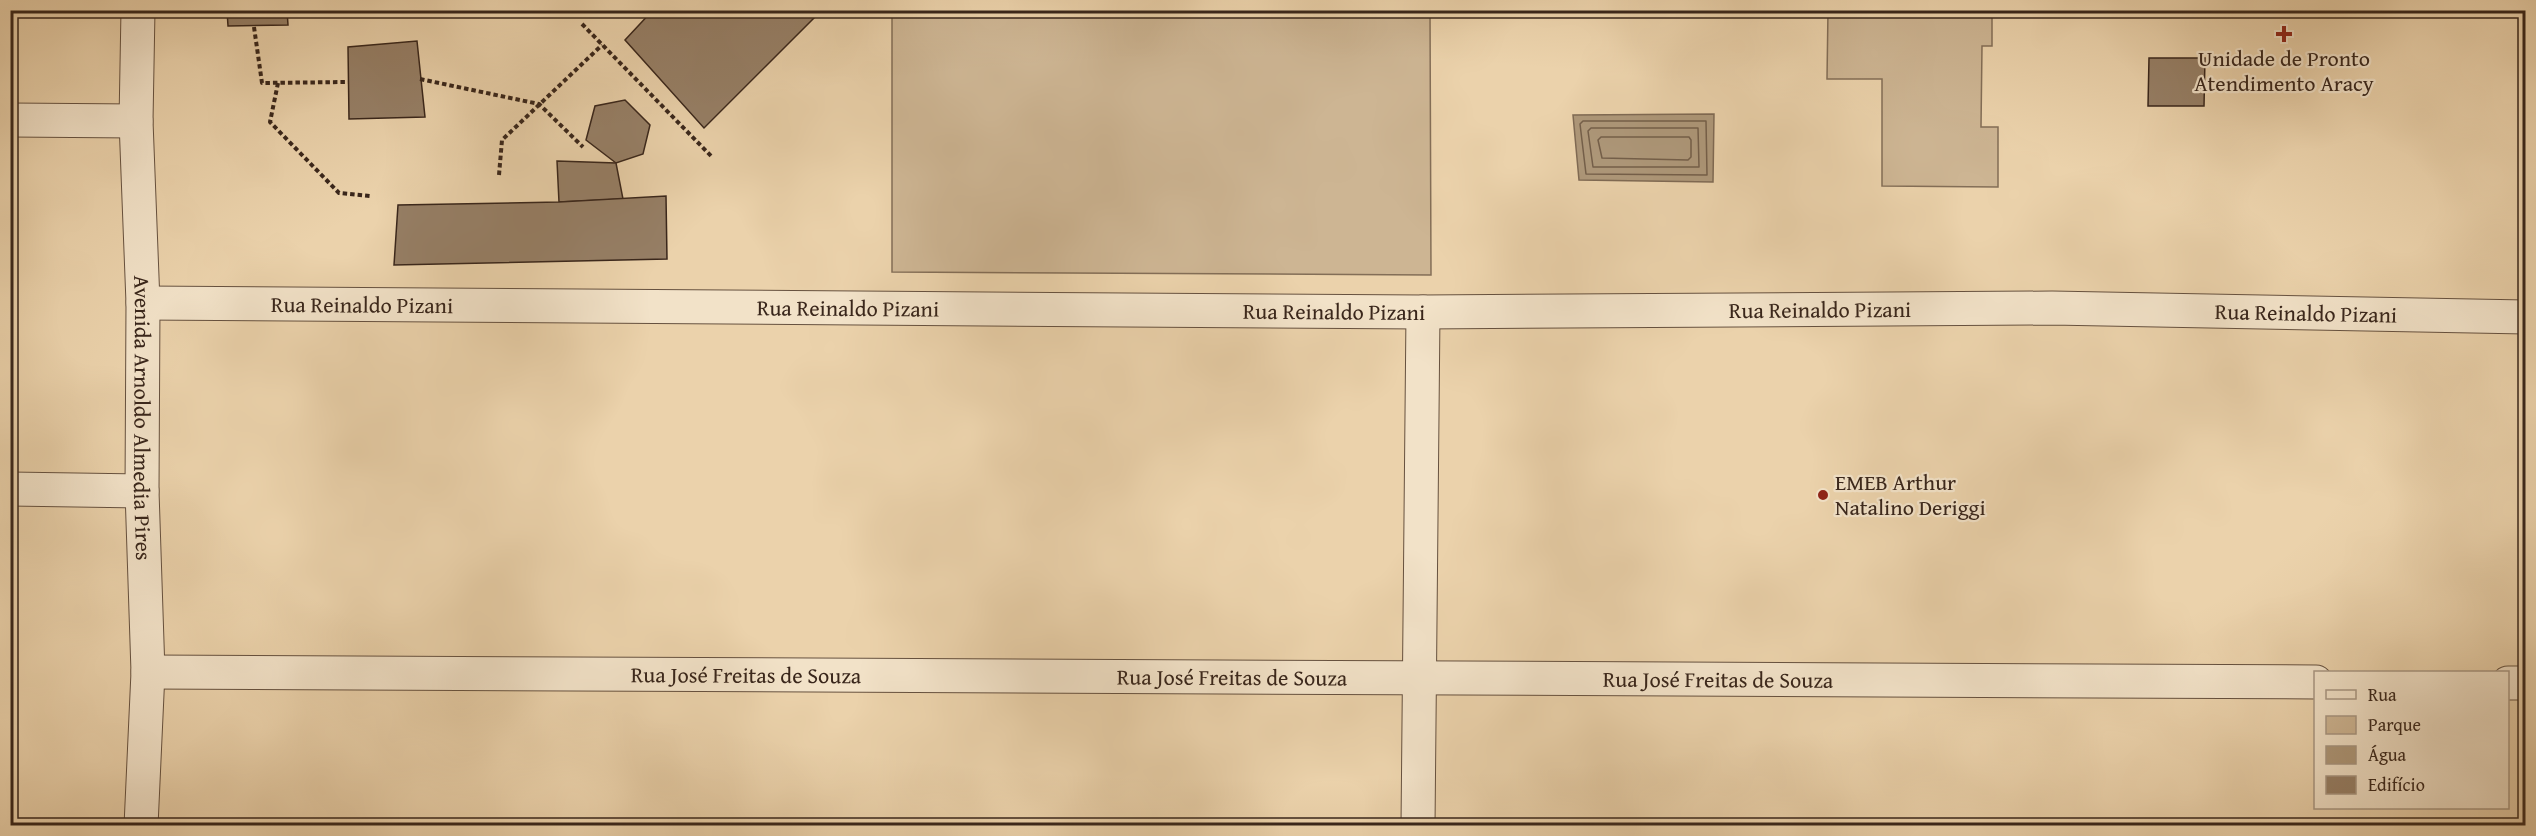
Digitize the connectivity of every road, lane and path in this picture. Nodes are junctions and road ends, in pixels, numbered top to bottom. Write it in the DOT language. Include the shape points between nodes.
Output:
graph roads {
  1 [pos="138,10"];
  2 [pos="582,24"];
  3 [pos="254,27"];
  4 [pos="602,45"];
  5 [pos="420,79"];
  6 [pos="348,82"];
  7 [pos="278,83"];
  8 [pos="539,104"];
  9 [pos="10,120"];
  10 [pos="136,121"];
  11 [pos="583,147"];
  12 [pos="713,158"];
  13 [pos="499,175"];
  14 [pos="370,196"];
  15 [pos="143,303"];
  16 [pos="1423,312"];
  17 [pos="2526,317"];
  18 [pos="10,489"];
  19 [pos="142,491"];
  20 [pos="148,672"];
  21 [pos="1419,680"];
  22 [pos="2314,682"];
  23 [pos="2509,683"];
  24 [pos="2526,683"];
  25 [pos="141,825"];
  26 [pos="1418,825"];
  1 -- 10 [label="street, Avenida Arnoldo Almedia Pires"];
  2 -- 4 [label="path"];
  3 -- 7 [label="path" via="262,83"];
  4 -- 8 [label="path"];
  4 -- 12 [label="path"];
  5 -- 8 [label="path"];
  6 -- 7 [label="path"];
  7 -- 14 [label="path" via="270,122 339,193"];
  8 -- 11 [label="path"];
  8 -- 13 [label="path" via="501,140"];
  9 -- 10 [label="street"];
  10 -- 15 [label="street, Avenida Arnoldo Almedia Pires"];
  15 -- 16 [label="street, Rua Reinaldo Pizani"];
  15 -- 19 [label="street, Avenida Arnoldo Almedia Pires"];
  16 -- 17 [label="street, Rua Reinaldo Pizani" via="2052,308"];
  16 -- 21 [label="street"];
  18 -- 19 [label="street"];
  19 -- 20 [label="street, Avenida Arnoldo Almedia Pires"];
  20 -- 21 [label="street, Rua José Freitas de Souza"];
  20 -- 25 [label="street, Avenida Arnoldo Almedia Pires"];
  21 -- 22 [label="street, Rua José Freitas de Souza"];
  21 -- 26 [label="street"];
  23 -- 24 [label="street"];
}
